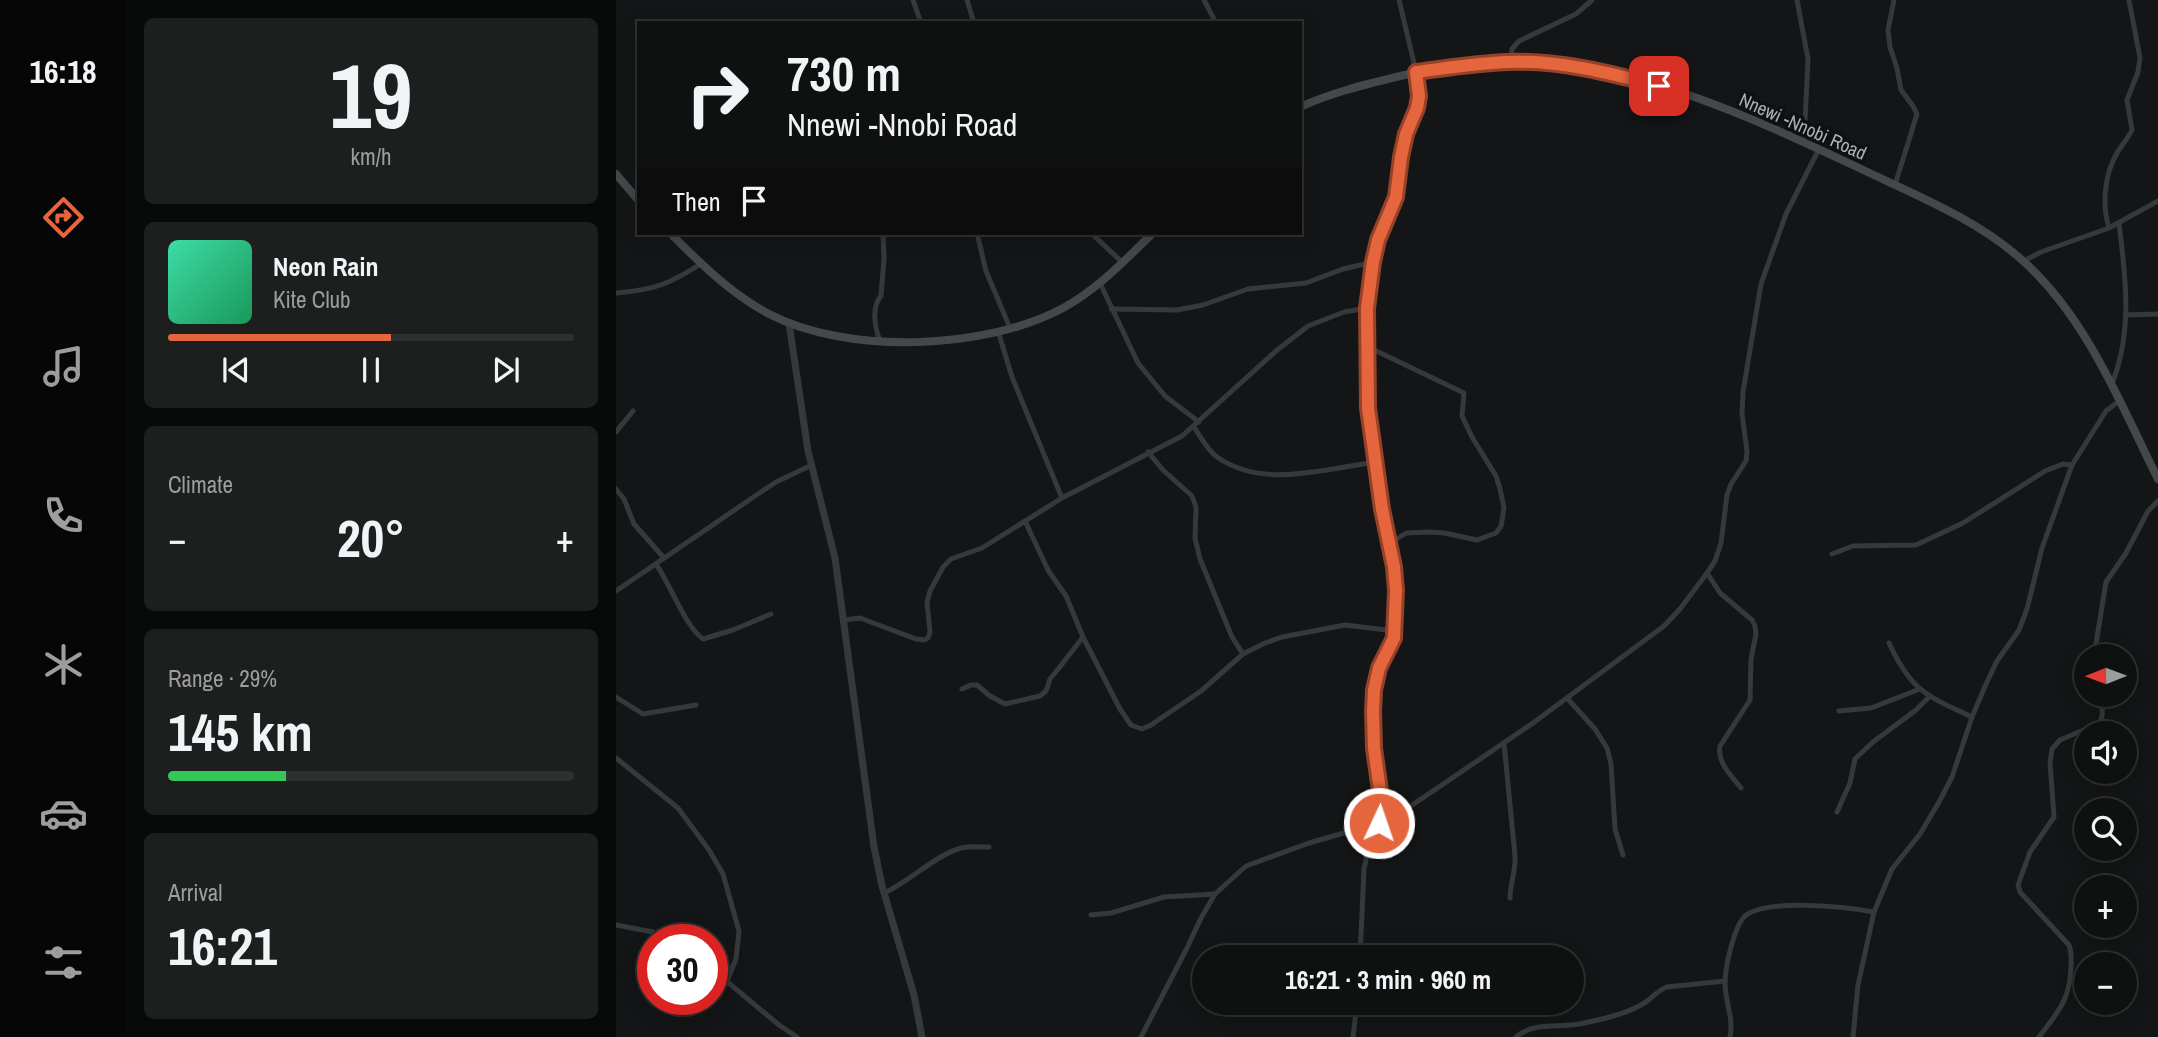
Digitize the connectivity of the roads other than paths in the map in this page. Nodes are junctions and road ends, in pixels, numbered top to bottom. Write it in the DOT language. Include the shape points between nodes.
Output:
graph roads {
  1 [pos="913,0"];
  2 [pos="967,0"];
  3 [pos="1203,0"];
  4 [pos="1399,0"];
  5 [pos="1592,0"];
  6 [pos="1797,0"];
  7 [pos="1894,0"];
  8 [pos="2129,0"];
  9 [pos="921,21"];
  10 [pos="973,21"];
  11 [pos="1215,21"];
  12 [pos="1511,61"];
  13 [pos="1416,72"];
  14 [pos="1302,106"];
  15 [pos="1804,142"];
  16 [pos="1819,149"];
  17 [pos="616,174"];
  18 [pos="1895,185"];
  19 [pos="637,199"];
  20 [pos="2158,201"];
  21 [pos="2119,223"];
  22 [pos="2109,229"];
  23 [pos="672,235"];
  24 [pos="883,235"];
  25 [pos="977,235"];
  26 [pos="1093,235"];
  27 [pos="1151,235"];
  28 [pos="2024,261"];
  29 [pos="1373,262"];
  30 [pos="702,263"];
  31 [pos="1123,263"];
  32 [pos="1100,283"];
  33 [pos="616,293"];
  34 [pos="1367,308"];
  35 [pos="1111,309"];
  36 [pos="2126,314"];
  37 [pos="2158,314"];
  38 [pos="789,323"];
  39 [pos="1010,328"];
  40 [pos="998,331"];
  41 [pos="880,341"];
  42 [pos="1368,347"];
  43 [pos="2111,386"];
  44 [pos="2119,401"];
  45 [pos="633,411"];
  46 [pos="1196,425"];
  47 [pos="616,432"];
  48 [pos="1148,452"];
  49 [pos="1377,462"];
  50 [pos="812,465"];
  51 [pos="2072,465"];
  52 [pos="2158,479"];
  53 [pos="616,489"];
  54 [pos="1062,498"];
  55 [pos="2158,502"];
  56 [pos="1025,521"];
  57 [pos="1389,544"];
  58 [pos="1832,554"];
  59 [pos="664,558"];
  60 [pos="656,564"];
  61 [pos="1707,573"];
  62 [pos="616,591"];
  63 [pos="771,614"];
  64 [pos="844,620"];
  65 [pos="1395,631"];
  66 [pos="1083,638"];
  67 [pos="1889,643"];
  68 [pos="2096,644"];
  69 [pos="1243,654"];
  70 [pos="962,689"];
  71 [pos="1920,689"];
  72 [pos="1930,696"];
  73 [pos="616,698"];
  74 [pos="1567,698"];
  75 [pos="696,705"];
  76 [pos="2102,707"];
  77 [pos="1839,711"];
  78 [pos="1972,717"];
  79 [pos="1504,743"];
  80 [pos="616,758"];
  81 [pos="1741,788"];
  82 [pos="1837,812"];
  83 [pos="1379,823"];
  84 [pos="989,847"];
  85 [pos="1623,855"];
  86 [pos="884,893"];
  87 [pos="1215,894"];
  88 [pos="1510,898"];
  89 [pos="1874,912"];
  90 [pos="1091,915"];
  91 [pos="616,925"];
  92 [pos="637,929"];
  93 [pos="1361,945"];
  94 [pos="728,979"];
  95 [pos="1725,981"];
  96 [pos="728,982"];
  97 [pos="1355,1015"];
  98 [pos="797,1037"];
  99 [pos="922,1037"];
  100 [pos="1141,1037"];
  101 [pos="1353,1037"];
  102 [pos="1516,1037"];
  103 [pos="1730,1037"];
  104 [pos="1853,1037"];
  105 [pos="2039,1037"];
  1 -- 9 [label="street"];
  2 -- 10 [label="street"];
  3 -- 11 [label="street"];
  4 -- 13 [label="street"];
  5 -- 12 [label="street" via="1576,14 1519,41 1512,49"];
  6 -- 15 [label="street" via="1808,59"];
  7 -- 18 [label="street" via="1890,47 1901,90 1917,114"];
  8 -- 22 [label="street" via="2140,66 2127,100 2132,130 2115,155 2106,186"];
  12 -- 13 [label="main road, Nnewi -Nnobi Road"];
  12 -- 15 [label="main road, Nnewi -Nnobi Road" via="1600,70 1659,86"];
  13 -- 14 [label="main road, Nnewi -Nnobi Road"];
  13 -- 29 [label="street" via="1419,96 1401,157 1396,197"];
  15 -- 16 [label="main road, Nnewi -Nnobi Road"];
  16 -- 18 [label="main road, Nnewi -Nnobi Road"];
  16 -- 61 [label="street" via="1786,214 1760,284 1743,392 1746,461 1727,495 1721,543"];
  17 -- 19 [label="main road"];
  18 -- 28 [label="main road, Nnewi -Nnobi Road" via="1969,222"];
  20 -- 21 [label="street"];
  21 -- 22 [label="street"];
  21 -- 36 [label="street"];
  22 -- 28 [label="street"];
  23 -- 30 [label="main road"];
  24 -- 41 [label="street" via="875,328"];
  25 -- 39 [label="street" via="986,271"];
  26 -- 31 [label="street"];
  27 -- 31 [label="main road"];
  28 -- 43 [label="main road, Nnewi -Nnobi Road" via="2079,327"];
  29 -- 34 [label="street"];
  29 -- 35 [label="street" via="1306,284 1248,289 1177,310"];
  30 -- 33 [label="street" via="662,286"];
  30 -- 38 [label="main road" via="733,292"];
  31 -- 32 [label="main road"];
  32 -- 35 [label="street"];
  32 -- 39 [label="main road" via="1064,307"];
  34 -- 42 [label="street"];
  34 -- 46 [label="street" via="1308,327"];
  35 -- 46 [label="street" via="1138,363"];
  36 -- 37 [label="street"];
  36 -- 43 [label="street" via="2120,365"];
  38 -- 41 [label="main road" via="838,338"];
  38 -- 50 [label="street"];
  39 -- 40 [label="main road"];
  40 -- 41 [label="main road" via="941,341"];
  40 -- 54 [label="street"];
  42 -- 49 [label="street" via="1368,408"];
  42 -- 57 [label="street" via="1464,393 1462,416 1496,476 1504,508 1502,526 1486,538 1406,533"];
  43 -- 44 [label="main road, Nnewi -Nnobi Road"];
  44 -- 51 [label="street" via="2106,411"];
  44 -- 52 [label="main road, Nnewi -Nnobi Road"];
  45 -- 47 [label="street"];
  46 -- 48 [label="street"];
  46 -- 49 [label="street" via="1216,457 1256,473 1314,473"];
  48 -- 54 [label="street"];
  48 -- 69 [label="street" via="1192,496 1200,559"];
  49 -- 57 [label="street"];
  50 -- 59 [label="street" via="776,482"];
  50 -- 64 [label="street" via="835,558"];
  51 -- 58 [label="street" via="2045,471 1963,523 1916,545 1853,547"];
  51 -- 78 [label="street" via="2019,630 1997,661"];
  53 -- 59 [label="street" via="634,524"];
  54 -- 56 [label="street"];
  55 -- 68 [label="street" via="2106,582"];
  56 -- 64 [label="street" via="943,567 927,602 928,638 916,639 860,618"];
  56 -- 66 [label="street"];
  57 -- 65 [label="street" via="1396,590"];
  59 -- 60 [label="street"];
  60 -- 62 [label="street"];
  60 -- 63 [label="street" via="703,639"];
  61 -- 74 [label="street" via="1664,626"];
  61 -- 81 [label="street" via="1720,593 1755,626 1750,700 1719,752"];
  64 -- 86 [label="street" via="859,747"];
  65 -- 69 [label="street" via="1329,627 1273,640"];
  65 -- 83 [label="street" via="1374,690"];
  66 -- 69 [label="street" via="1120,709 1137,728 1151,725 1182,705"];
  66 -- 70 [label="street" via="1040,696 1005,704 977,685"];
  67 -- 71 [label="street" via="1904,672"];
  71 -- 72 [label="street"];
  71 -- 77 [label="street" via="1871,708"];
  72 -- 78 [label="street"];
  72 -- 82 [label="street" via="1854,759 1850,783"];
  73 -- 75 [label="street" via="643,714"];
  74 -- 79 [label="street"];
  74 -- 85 [label="street" via="1607,748 1615,829"];
  76 -- 105 [label="street" via="2098,724 2060,740 2052,749 2054,817 2030,852 2018,885 2071,950 2067,998"];
  78 -- 89 [label="street" via="1940,803 1892,870"];
  79 -- 83 [label="street"];
  79 -- 88 [label="street" via="1516,856"];
  80 -- 94 [label="street" via="678,808 723,874 739,931"];
  83 -- 87 [label="street" via="1246,866"];
  83 -- 93 [label="street" via="1364,869"];
  84 -- 86 [label="street" via="959,849"];
  86 -- 99 [label="street"];
  87 -- 90 [label="street" via="1164,897"];
  87 -- 100 [label="street"];
  89 -- 95 [label="street" via="1801,906 1754,911 1737,930"];
  89 -- 104 [label="street" via="1858,985"];
  91 -- 92 [label="street"];
  95 -- 102 [label="street" via="1667,987 1627,1011 1577,1024 1535,1027"];
  95 -- 103 [label="street"];
  96 -- 98 [label="street"];
  97 -- 101 [label="street"];
}
